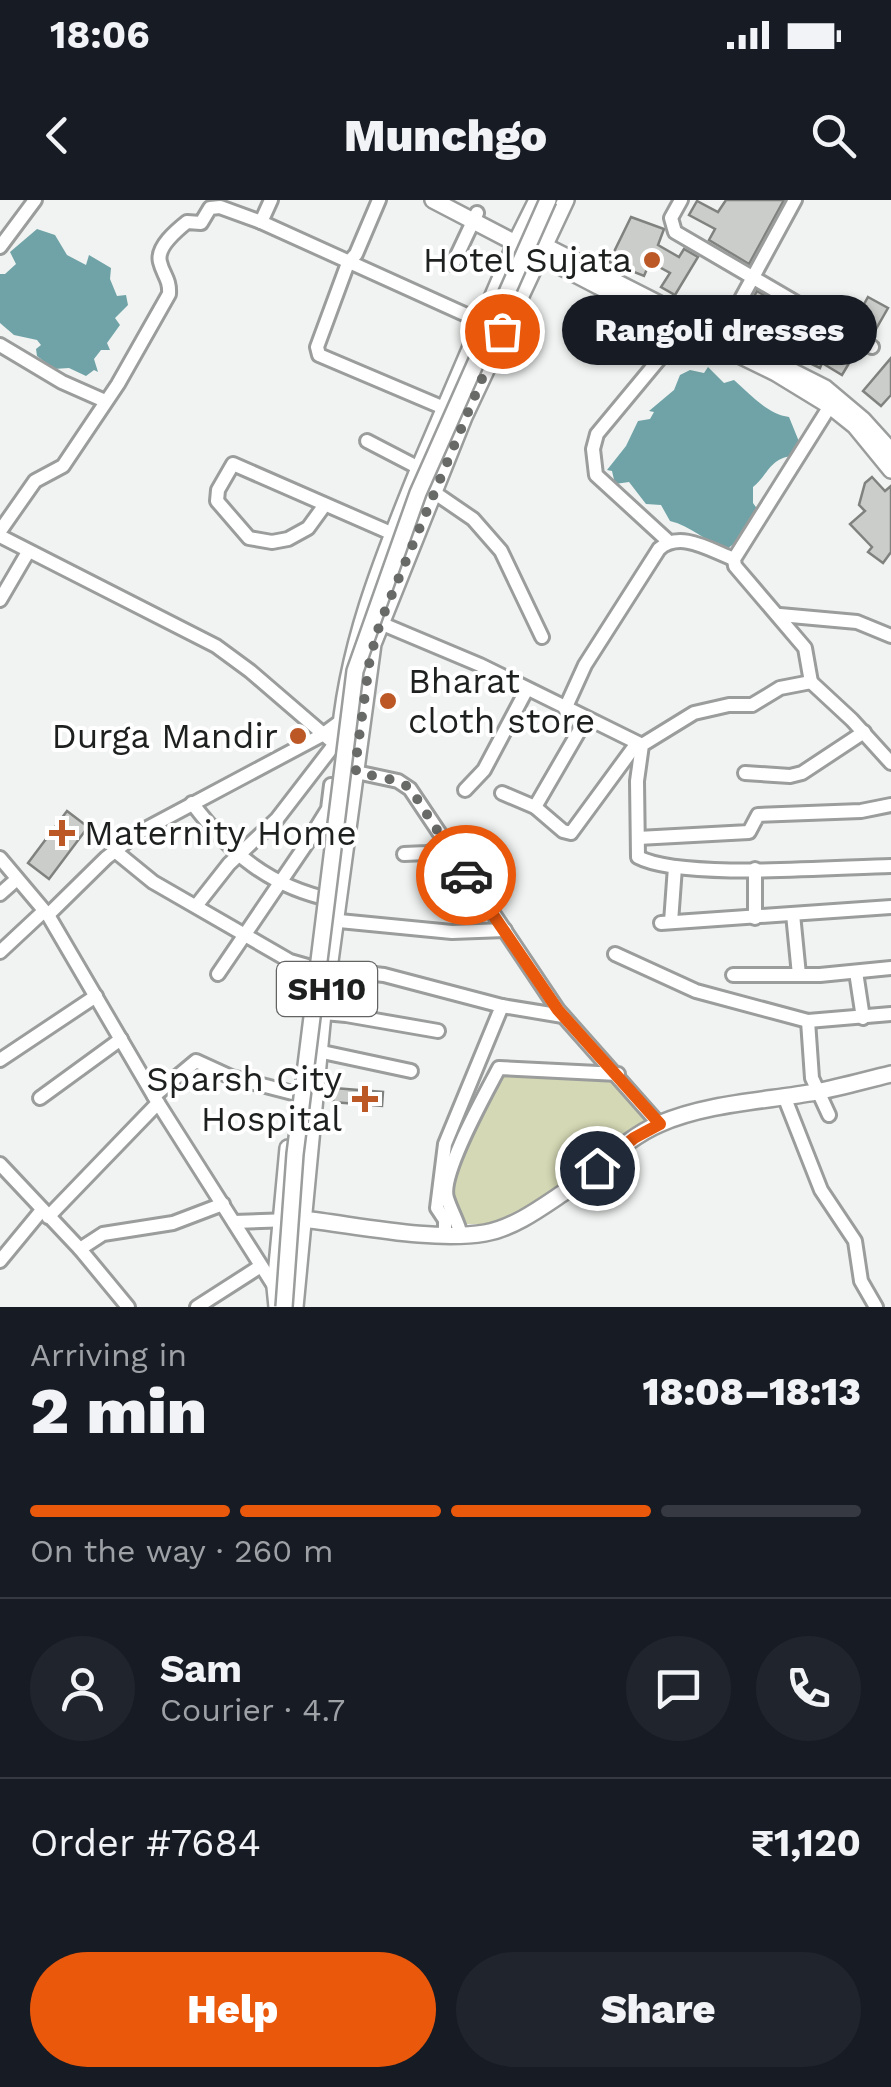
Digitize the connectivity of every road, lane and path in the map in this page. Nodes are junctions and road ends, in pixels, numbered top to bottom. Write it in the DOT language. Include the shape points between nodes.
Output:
graph roads {
  1 [pos="35,200"];
  2 [pos="271,200"];
  3 [pos="380,200"];
  4 [pos="433,200"];
  5 [pos="452,200"];
  6 [pos="537,200"];
  7 [pos="548,200"];
  8 [pos="566,200"];
  9 [pos="681,200"];
  10 [pos="794,200"];
  11 [pos="475,216"];
  12 [pos="261,222"];
  13 [pos="518,238"];
  14 [pos="0,247"];
  15 [pos="544,251"];
  16 [pos="348,262"];
  17 [pos="453,264"];
  18 [pos="754,276"];
  19 [pos="482,322"];
  20 [pos="685,328"];
  21 [pos="722,334"];
  22 [pos="0,345"];
  23 [pos="872,347"];
  24 [pos="105,401"];
  25 [pos="830,406"];
  26 [pos="444,408"];
  27 [pos="859,423"];
  28 [pos="367,442"];
  29 [pos="884,449"];
  30 [pos="420,468"];
  31 [pos="891,470"];
  32 [pos="435,493"];
  33 [pos="324,506"];
  34 [pos="0,533"];
  35 [pos="392,533"];
  36 [pos="668,541"];
  37 [pos="414,542"];
  38 [pos="28,552"];
  39 [pos="734,559"];
  40 [pos="0,600"];
  41 [pos="780,615"];
  42 [pos="364,616"];
  43 [pos="380,623"];
  44 [pos="891,636"];
  45 [pos="542,637"];
  46 [pos="811,682"];
  47 [pos="527,690"];
  48 [pos="363,704"];
  49 [pos="566,709"];
  50 [pos="586,719"];
  51 [pos="340,722"];
  52 [pos="864,732"];
  53 [pos="322,735"];
  54 [pos="640,744"];
  55 [pos="337,747"];
  56 [pos="891,763"];
  57 [pos="355,773"];
  58 [pos="746,774"];
  59 [pos="336,786"];
  60 [pos="464,790"];
  61 [pos="502,793"];
  62 [pos="192,803"];
  63 [pos="891,805"];
  64 [pos="535,808"];
  65 [pos="638,838"];
  66 [pos="447,848"];
  67 [pos="115,851"];
  68 [pos="404,854"];
  69 [pos="240,856"];
  70 [pos="0,858"];
  71 [pos="891,866"];
  72 [pos="675,867"];
  73 [pos="755,869"];
  74 [pos="17,879"];
  75 [pos="278,884"];
  76 [pos="0,894"];
  77 [pos="322,898"];
  78 [pos="340,901"];
  79 [pos="196,906"];
  80 [pos="891,907"];
  81 [pos="46,913"];
  82 [pos="793,914"];
  83 [pos="755,918"];
  84 [pos="319,919"];
  85 [pos="338,921"];
  86 [pos="506,930"];
  87 [pos="247,936"];
  88 [pos="0,952"];
  89 [pos="615,954"];
  90 [pos="311,967"];
  91 [pos="330,968"];
  92 [pos="891,968"];
  93 [pos="856,972"];
  94 [pos="218,974"];
  95 [pos="798,975"];
  96 [pos="733,976"];
  97 [pos="96,996"];
  98 [pos="502,1006"];
  99 [pos="306,1012"];
  100 [pos="323,1014"];
  101 [pos="891,1014"];
  102 [pos="564,1016"];
  103 [pos="863,1018"];
  104 [pos="808,1020"];
  105 [pos="438,1031"];
  106 [pos="121,1039"];
  107 [pos="301,1049"];
  108 [pos="320,1051"];
  109 [pos="0,1060"];
  110 [pos="411,1070"];
  111 [pos="618,1074"];
  112 [pos="891,1074"];
  113 [pos="818,1091"];
  114 [pos="295,1093"];
  115 [pos="784,1096"];
  116 [pos="40,1098"];
  117 [pos="316,1099"];
  118 [pos="156,1100"];
  119 [pos="828,1115"];
  120 [pos="664,1122"];
  121 [pos="0,1164"];
  122 [pos="223,1204"];
  123 [pos="45,1213"];
  124 [pos="302,1219"];
  125 [pos="281,1220"];
  126 [pos="234,1222"];
  127 [pos="453,1234"];
  128 [pos="80,1248"];
  129 [pos="0,1261"];
  130 [pos="261,1266"];
  131 [pos="275,1287"];
  132 [pos="128,1307"];
  133 [pos="197,1307"];
  134 [pos="286,1307"];
  135 [pos="876,1307"];
  1 -- 14 [label="street"];
  2 -- 12 [label="street"];
  3 -- 16 [label="street"];
  4 -- 11 [label="main road"];
  5 -- 11 [label="main road"];
  6 -- 13 [label="main road"];
  7 -- 134 [label="main road, bridge" via="414,504 355,671 295,1154"];
  8 -- 15 [label="main road, SH10"];
  9 -- 18 [label="street" via="671,218 675,232"];
  10 -- 18 [label="street"];
  11 -- 13 [label="main road"];
  11 -- 17 [label="street"];
  12 -- 16 [label="street"];
  12 -- 24 [label="street" via="214,206 201,223 190,220 176,231 159,255 170,294"];
  13 -- 15 [label="main road"];
  13 -- 19 [label="main road"];
  15 -- 20 [label="main road"];
  15 -- 21 [label="main road"];
  15 -- 32 [label="main road, SH10" via="487,365"];
  16 -- 19 [label="street"];
  16 -- 26 [label="street" via="319,356"];
  18 -- 21 [label="street"];
  18 -- 23 [label="street"];
  19 -- 26 [label="main road"];
  20 -- 25 [label="main road"];
  20 -- 36 [label="street" via="597,434 593,450 596,475"];
  21 -- 27 [label="main road" via="825,388"];
  22 -- 24 [label="street"];
  24 -- 34 [label="street" via="63,466 36,482"];
  25 -- 27 [label="main road"];
  25 -- 39 [label="street"];
  26 -- 30 [label="main road"];
  27 -- 29 [label="main road"];
  28 -- 30 [label="street"];
  29 -- 31 [label="main road"];
  30 -- 35 [label="main road"];
  32 -- 37 [label="main road, SH10"];
  32 -- 45 [label="street" via="474,519 501,551"];
  33 -- 33 [label="street" via="233,464 218,490 220,508 249,538 272,542 308,528"];
  33 -- 35 [label="street"];
  34 -- 38 [label="street"];
  35 -- 37 [label="street"];
  35 -- 42 [label="main road"];
  36 -- 39 [label="street"];
  36 -- 49 [label="street" via="619,608"];
  37 -- 43 [label="main road, SH10"];
  38 -- 40 [label="street"];
  38 -- 53 [label="street" via="216,646"];
  39 -- 41 [label="street"];
  41 -- 44 [label="street" via="857,622"];
  41 -- 46 [label="street" via="805,648"];
  42 -- 43 [label="street"];
  42 -- 51 [label="main road, bridge"];
  43 -- 47 [label="street"];
  43 -- 48 [label="main road, SH10"];
  46 -- 52 [label="street"];
  46 -- 54 [label="street" via="780,688 752,705 694,713"];
  47 -- 49 [label="street"];
  47 -- 60 [label="street" via="484,770"];
  48 -- 51 [label="street"];
  48 -- 57 [label="main road, SH10"];
  49 -- 50 [label="street"];
  50 -- 54 [label="street"];
  50 -- 64 [label="street"];
  51 -- 53 [label="street"];
  51 -- 55 [label="main road"];
  52 -- 56 [label="street"];
  52 -- 58 [label="street" via="802,774"];
  53 -- 55 [label="street"];
  53 -- 62 [label="street"];
  54 -- 64 [label="street" via="575,831 564,831"];
  54 -- 65 [label="street"];
  55 -- 57 [label="street"];
  55 -- 59 [label="main road"];
  55 -- 69 [label="street"];
  57 -- 59 [label="street"];
  57 -- 66 [label="street" via="404,784"];
  57 -- 78 [label="main road, SH10"];
  59 -- 75 [label="street"];
  59 -- 77 [label="main road"];
  61 -- 64 [label="street"];
  62 -- 67 [label="street"];
  62 -- 69 [label="street"];
  63 -- 65 [label="street" via="758,815 749,832"];
  65 -- 72 [label="street" via="638,857"];
  66 -- 68 [label="street"];
  66 -- 86 [label="street"];
  67 -- 79 [label="street"];
  67 -- 81 [label="street"];
  69 -- 75 [label="street"];
  69 -- 79 [label="street"];
  70 -- 74 [label="street"];
  71 -- 73 [label="street"];
  72 -- 73 [label="street"];
  72 -- 83 [label="street" via="666,922"];
  73 -- 83 [label="street"];
  74 -- 76 [label="street"];
  74 -- 81 [label="street"];
  75 -- 77 [label="street"];
  75 -- 87 [label="street"];
  77 -- 78 [label="street"];
  77 -- 84 [label="main road"];
  78 -- 85 [label="main road, SH10"];
  79 -- 87 [label="street"];
  80 -- 82 [label="street"];
  81 -- 88 [label="street"];
  81 -- 97 [label="street"];
  82 -- 83 [label="street"];
  82 -- 95 [label="street"];
  84 -- 85 [label="street"];
  84 -- 90 [label="main road"];
  85 -- 86 [label="street"];
  85 -- 91 [label="main road, SH10"];
  86 -- 102 [label="street"];
  87 -- 90 [label="street"];
  87 -- 94 [label="street"];
  89 -- 104 [label="street" via="696,991"];
  90 -- 91 [label="street"];
  90 -- 99 [label="main road"];
  91 -- 98 [label="street"];
  91 -- 100 [label="main road, SH10"];
  92 -- 93 [label="street"];
  93 -- 95 [label="street"];
  93 -- 103 [label="street"];
  95 -- 96 [label="street"];
  97 -- 106 [label="street"];
  97 -- 109 [label="street"];
  98 -- 102 [label="street"];
  98 -- 127 [label="street" via="442,1155 436,1208"];
  99 -- 100 [label="street"];
  99 -- 107 [label="main road"];
  100 -- 105 [label="street"];
  100 -- 108 [label="main road, SH10"];
  101 -- 103 [label="street"];
  102 -- 111 [label="street"];
  103 -- 104 [label="street"];
  104 -- 113 [label="street"];
  106 -- 116 [label="street"];
  106 -- 118 [label="street"];
  107 -- 108 [label="street"];
  107 -- 114 [label="main road"];
  108 -- 110 [label="street"];
  108 -- 117 [label="main road, SH10"];
  111 -- 120 [label="street"];
  111 -- 127 [label="street" via="498,1068 451,1172 446,1196 456,1214"];
  112 -- 113 [label="main road"];
  113 -- 115 [label="main road"];
  113 -- 119 [label="street"];
  114 -- 117 [label="street"];
  114 -- 118 [label="street" via="196,1061"];
  114 -- 125 [label="main road"];
  115 -- 120 [label="main road"];
  115 -- 135 [label="street" via="822,1190 855,1241 862,1281"];
  117 -- 124 [label="main road, SH10"];
  118 -- 122 [label="street"];
  118 -- 123 [label="street"];
  120 -- 127 [label="main road" via="513,1223 488,1233"];
  121 -- 123 [label="street"];
  122 -- 126 [label="street"];
  122 -- 128 [label="street" via="173,1223 103,1234"];
  123 -- 128 [label="street"];
  123 -- 129 [label="street"];
  124 -- 125 [label="street"];
  124 -- 127 [label="main road"];
  124 -- 134 [label="main road"];
  125 -- 126 [label="street"];
  125 -- 131 [label="main road"];
  126 -- 130 [label="street"];
  128 -- 132 [label="street"];
  130 -- 131 [label="street"];
  130 -- 133 [label="street"];
  131 -- 134 [label="main road"];
}
